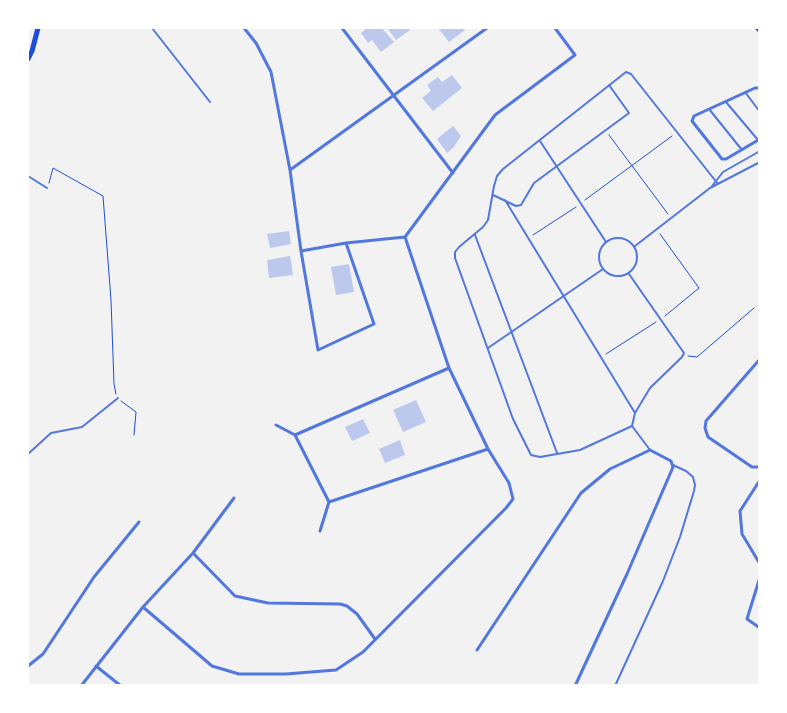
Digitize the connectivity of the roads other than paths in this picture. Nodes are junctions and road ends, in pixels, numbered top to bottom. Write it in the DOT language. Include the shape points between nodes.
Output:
graph roads {
  1 [pos="38,28"];
  2 [pos="152,28"];
  3 [pos="244,28"];
  4 [pos="342,28"];
  5 [pos="488,28"];
  6 [pos="556,28"];
  7 [pos="28,59"];
  8 [pos="609,85"];
  9 [pos="760,88"];
  10 [pos="745,92"];
  11 [pos="394,96"];
  12 [pos="210,102"];
  13 [pos="726,102"];
  14 [pos="709,109"];
  15 [pos="760,112"];
  16 [pos="759,139"];
  17 [pos="540,140"];
  18 [pos="742,150"];
  19 [pos="760,151"];
  20 [pos="760,162"];
  21 [pos="557,167"];
  22 [pos="290,170"];
  23 [pos="453,173"];
  24 [pos="28,176"];
  25 [pos="716,181"];
  26 [pos="718,184"];
  27 [pos="47,188"];
  28 [pos="710,188"];
  29 [pos="493,195"];
  30 [pos="505,200"];
  31 [pos="474,235"];
  32 [pos="406,237"];
  33 [pos="606,242"];
  34 [pos="346,243"];
  35 [pos="635,246"];
  36 [pos="301,251"];
  37 [pos="602,269"];
  38 [pos="629,274"];
  39 [pos="564,295"];
  40 [pos="511,332"];
  41 [pos="488,348"];
  42 [pos="760,359"];
  43 [pos="449,368"];
  44 [pos="118,398"];
  45 [pos="635,414"];
  46 [pos="276,425"];
  47 [pos="632,426"];
  48 [pos="295,436"];
  49 [pos="488,449"];
  50 [pos="650,450"];
  51 [pos="557,453"];
  52 [pos="28,454"];
  53 [pos="673,465"];
  54 [pos="759,468"];
  55 [pos="760,480"];
  56 [pos="234,498"];
  57 [pos="329,502"];
  58 [pos="139,522"];
  59 [pos="320,530"];
  60 [pos="193,553"];
  61 [pos="760,564"];
  62 [pos="760,576"];
  63 [pos="143,607"];
  64 [pos="760,628"];
  65 [pos="375,639"];
  66 [pos="477,650"];
  67 [pos="28,666"];
  68 [pos="96,666"];
  69 [pos="81,686"];
  70 [pos="121,686"];
  71 [pos="575,686"];
  72 [pos="615,686"];
  1 -- 7 [label="main road"];
  2 -- 12 [label="lane"];
  3 -- 22 [label="street" via="271,72"];
  4 -- 11 [label="street"];
  5 -- 11 [label="street"];
  6 -- 23 [label="street" via="575,56 496,116"];
  8 -- 17 [label="lane"];
  8 -- 21 [label="lane" via="629,113"];
  8 -- 25 [label="lane" via="626,72 631,74"];
  9 -- 10 [label="street"];
  10 -- 13 [label="street"];
  10 -- 15 [label="lane"];
  11 -- 22 [label="street"];
  11 -- 23 [label="street"];
  13 -- 14 [label="street"];
  13 -- 16 [label="lane"];
  14 -- 18 [label="lane"];
  14 -- 18 [label="street" via="694,116 692,121 720,158 726,159"];
  16 -- 18 [label="street"];
  17 -- 21 [label="lane"];
  17 -- 29 [label="lane" via="497,176"];
  19 -- 25 [label="lane" via="723,172"];
  20 -- 26 [label="lane"];
  21 -- 30 [label="lane" via="534,183 521,205"];
  21 -- 33 [label="lane"];
  22 -- 36 [label="street"];
  23 -- 32 [label="street"];
  24 -- 27 [label="lane"];
  25 -- 26 [label="lane"];
  25 -- 28 [label="lane"];
  26 -- 28 [label="lane"];
  28 -- 35 [label="lane"];
  29 -- 30 [label="lane"];
  29 -- 31 [label="lane" via="488,220"];
  30 -- 39 [label="lane"];
  31 -- 40 [label="lane"];
  31 -- 41 [label="lane" via="459,247 455,255"];
  32 -- 34 [label="street"];
  32 -- 43 [label="street"];
  33 -- 35 [label="lane" via="620,238"];
  33 -- 37 [label="lane" via="598,255"];
  34 -- 36 [label="street"];
  34 -- 36 [label="street" via="374,324 318,350"];
  35 -- 38 [label="lane" via="637,263"];
  37 -- 38 [label="lane" via="615,277"];
  37 -- 39 [label="lane"];
  38 -- 45 [label="lane" via="684,355 654,382"];
  39 -- 40 [label="lane"];
  39 -- 45 [label="lane"];
  40 -- 41 [label="lane"];
  40 -- 51 [label="lane"];
  41 -- 51 [label="lane" via="513,419 529,452 537,457"];
  42 -- 54 [label="street" via="706,421 704,428 708,438 752,468"];
  43 -- 48 [label="street"];
  43 -- 49 [label="street"];
  44 -- 52 [label="lane" via="82,427 51,433"];
  45 -- 47 [label="lane"];
  46 -- 48 [label="street"];
  47 -- 50 [label="lane"];
  47 -- 51 [label="lane" via="580,450"];
  48 -- 57 [label="street"];
  49 -- 57 [label="street"];
  49 -- 65 [label="street" via="508,483 513,499"];
  50 -- 53 [label="street" via="669,459"];
  50 -- 66 [label="street" via="610,470 581,493"];
  53 -- 71 [label="street"];
  53 -- 72 [label="lane" via="693,478 694,491 663,581"];
  55 -- 61 [label="street" via="740,511 742,534"];
  56 -- 60 [label="street"];
  57 -- 59 [label="street"];
  58 -- 67 [label="street" via="94,577 43,654"];
  60 -- 63 [label="street"];
  60 -- 65 [label="street" via="235,596 268,603 347,606"];
  62 -- 64 [label="street" via="747,619"];
  63 -- 65 [label="street" via="212,666 239,674 336,670 363,652"];
  63 -- 68 [label="street"];
  68 -- 69 [label="street"];
  68 -- 70 [label="street"];
}
